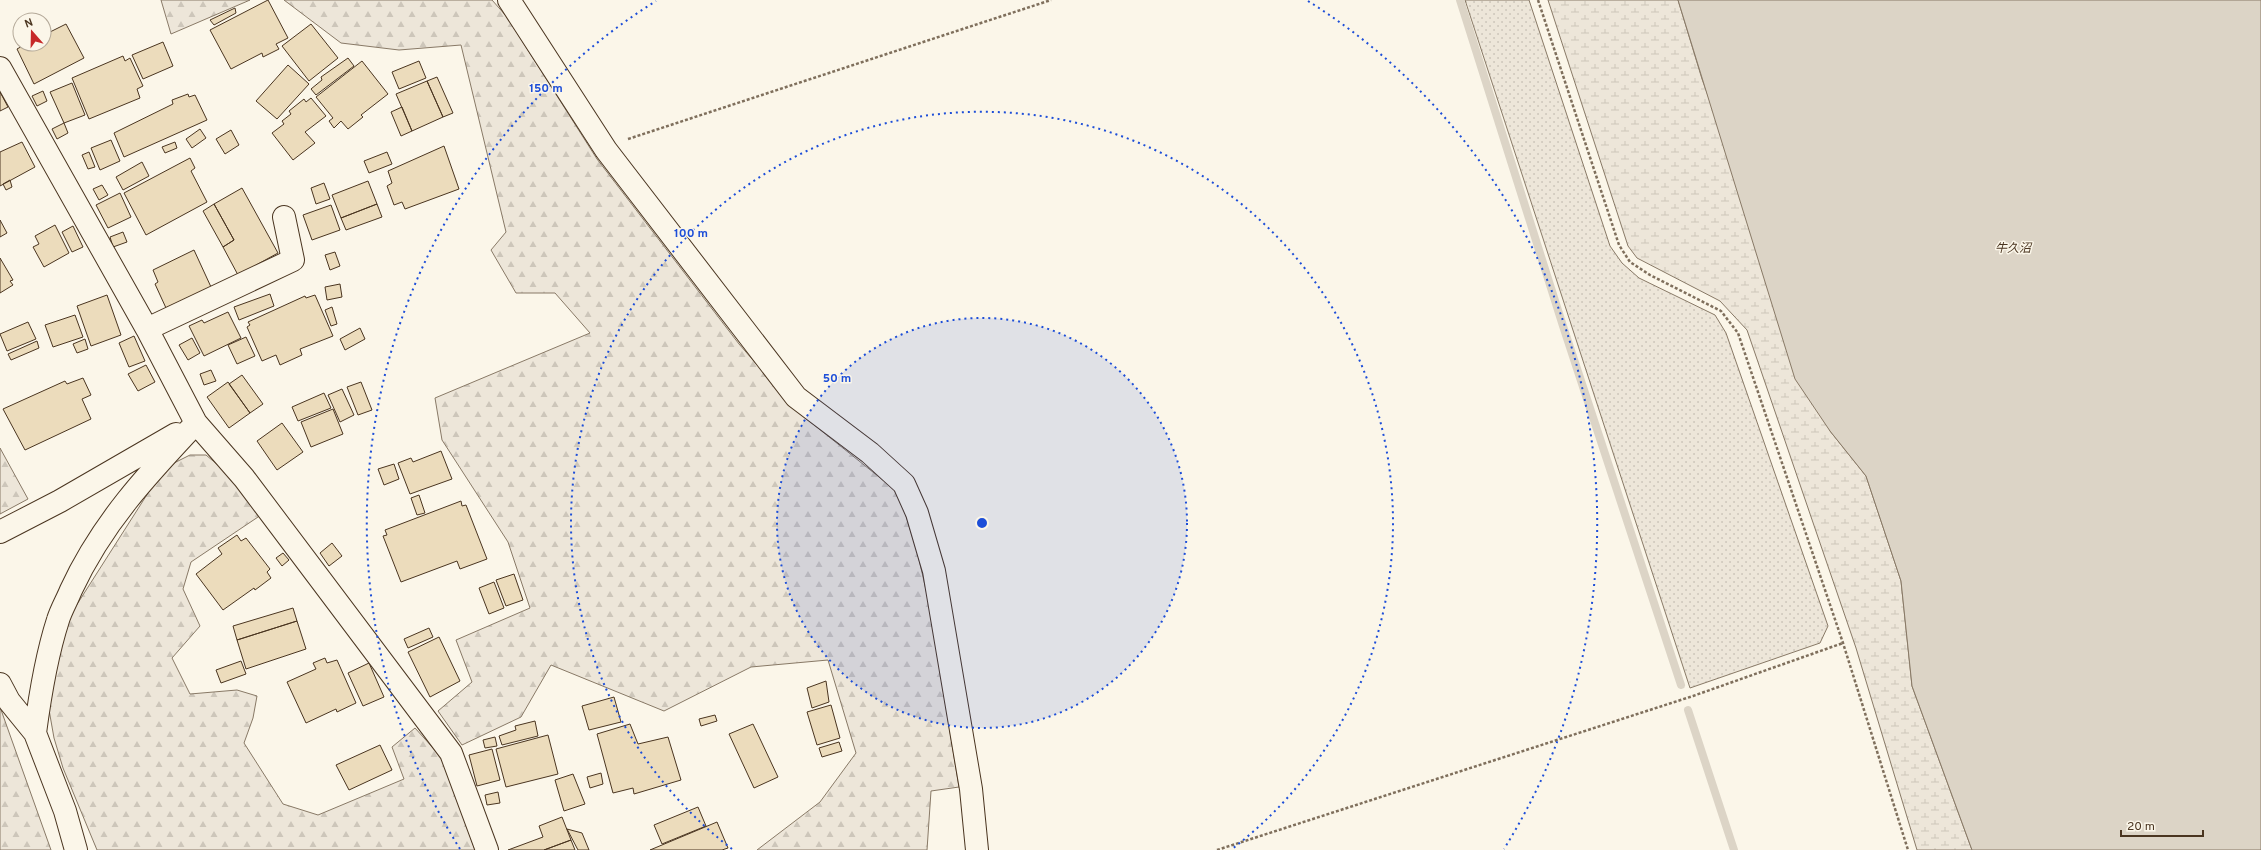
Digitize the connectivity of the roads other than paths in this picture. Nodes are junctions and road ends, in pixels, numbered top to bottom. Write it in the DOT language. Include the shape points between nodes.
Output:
graph roads {
  1 [pos="509,0"];
  2 [pos="0,68"];
  3 [pos="284,217"];
  4 [pos="147,329"];
  5 [pos="196,423"];
  6 [pos="0,532"];
  7 [pos="0,684"];
  8 [pos="35,733"];
  9 [pos="66,811"];
  10 [pos="76,850"];
  11 [pos="85,850"];
  12 [pos="487,850"];
  13 [pos="977,850"];
  1 -- 13 [label="street" via="606,150 796,397 870,454 904,484 917,513 934,571 971,790"];
  2 -- 4 [label="street"];
  3 -- 4 [label="street" via="293,260"];
  4 -- 5 [label="street"];
  5 -- 6 [label="street" via="60,501"];
  5 -- 8 [label="street" via="138,484 103,533 78,576 58,619 44,673"];
  5 -- 12 [label="street" via="244,478 451,753"];
  7 -- 8 [label="street" via="9,701"];
  8 -- 9 [label="street"];
  9 -- 10 [label="street"];
  9 -- 11 [label="street"];
}
